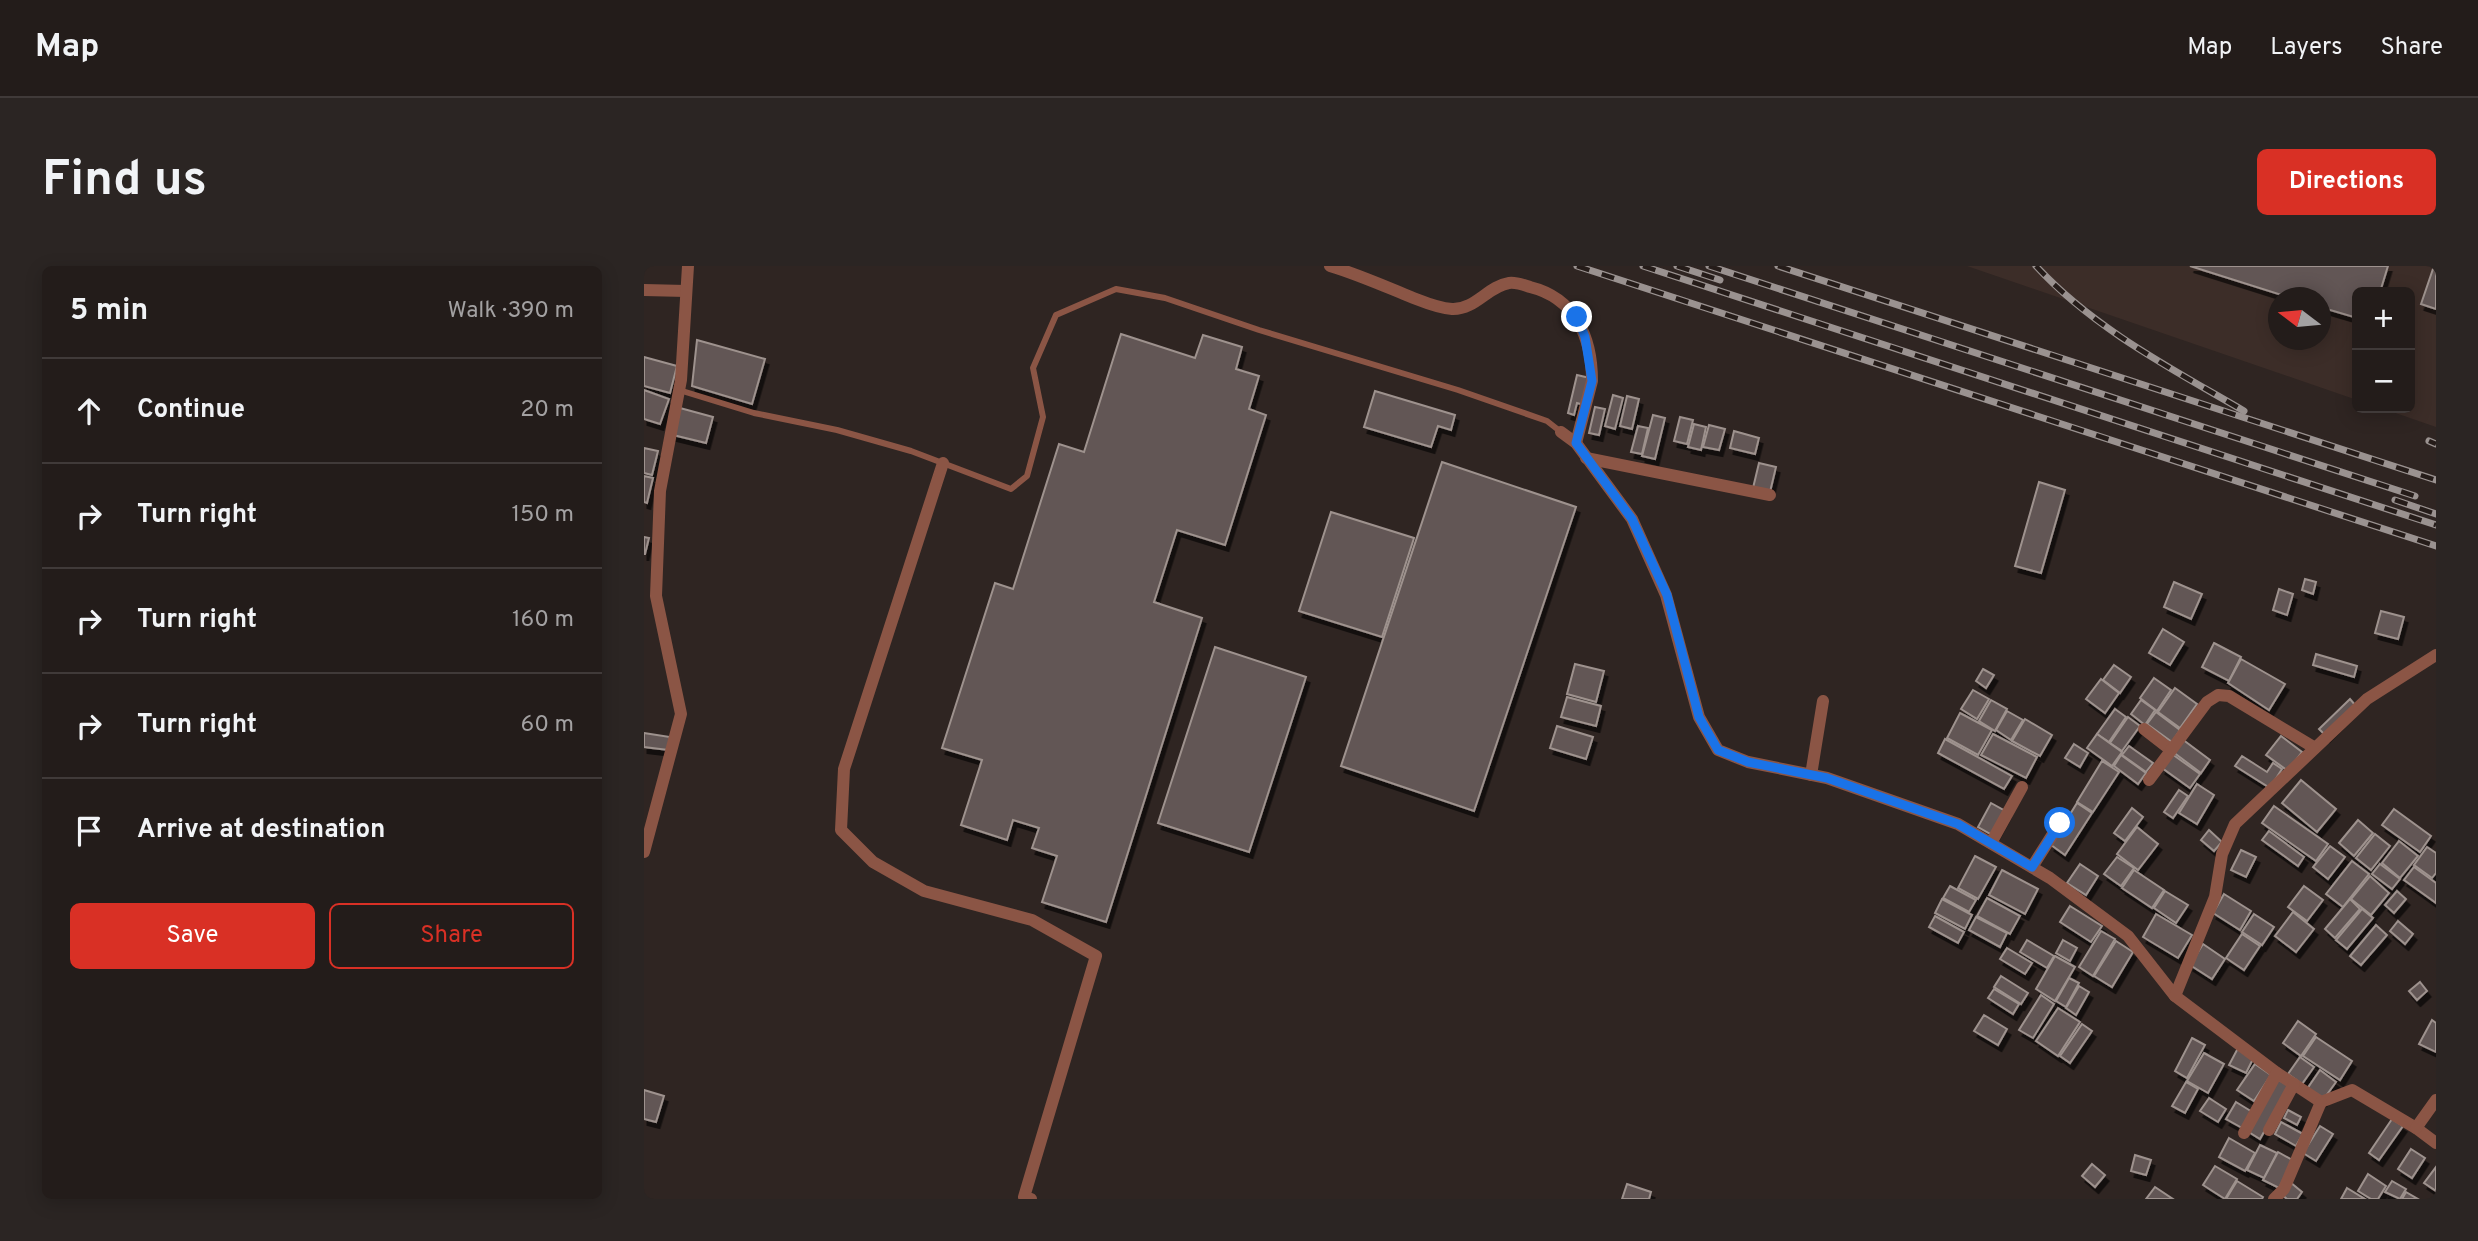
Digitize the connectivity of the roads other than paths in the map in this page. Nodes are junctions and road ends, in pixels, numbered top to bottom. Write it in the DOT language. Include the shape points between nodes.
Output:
graph roads {
  1 [pos="688,266"];
  2 [pos="1330,266"];
  3 [pos="644,290"];
  4 [pos="686,291"];
  5 [pos="679,390"];
  6 [pos="1561,432"];
  7 [pos="1576,443"];
  8 [pos="1586,458"];
  9 [pos="943,463"];
  10 [pos="1770,495"];
  11 [pos="650,560"];
  12 [pos="2436,655"];
  13 [pos="1823,701"];
  14 [pos="2144,730"];
  15 [pos="2315,748"];
  16 [pos="2171,750"];
  17 [pos="1811,775"];
  18 [pos="2148,780"];
  19 [pos="2022,788"];
  20 [pos="2060,823"];
  21 [pos="1991,843"];
  22 [pos="644,852"];
  23 [pos="2032,867"];
  24 [pos="2175,996"];
  25 [pos="2277,1073"];
  26 [pos="2294,1084"];
  27 [pos="2436,1100"];
  28 [pos="2321,1102"];
  29 [pos="2416,1128"];
  30 [pos="2269,1130"];
  31 [pos="2244,1133"];
  32 [pos="2436,1143"];
  33 [pos="1031,1199"];
  34 [pos="2274,1199"];
  1 -- 4 [label="street"];
  2 -- 7 [label="street" via="1433,306 1453,309 1467,307 1512,282 1559,298 1577,317 1592,371"];
  3 -- 4 [label="street"];
  4 -- 5 [label="street"];
  5 -- 9 [label="lane" via="754,414 837,430"];
  5 -- 11 [label="street"];
  6 -- 7 [label="street"];
  6 -- 9 [label="lane" via="1547,421 1458,390 1165,298 1116,289 1056,315 1033,368 1043,416 1027,477 1011,489"];
  7 -- 8 [label="street"];
  8 -- 10 [label="street"];
  8 -- 17 [label="street" via="1632,519 1667,595 1699,717 1718,750 1748,762"];
  9 -- 33 [label="street" via="844,769 841,830 873,862 924,891 1032,920 1097,956 1024,1196"];
  11 -- 22 [label="street" via="681,714"];
  12 -- 15 [label="street" via="2367,699"];
  13 -- 17 [label="street"];
  14 -- 16 [label="street"];
  15 -- 16 [label="street" via="2229,696 2218,695 2207,702"];
  15 -- 24 [label="street" via="2235,824 2222,854 2215,897"];
  16 -- 18 [label="street"];
  17 -- 21 [label="street" via="1958,824"];
  19 -- 21 [label="street"];
  20 -- 23 [label="street"];
  21 -- 23 [label="street"];
  23 -- 24 [label="street" via="2128,936"];
  24 -- 25 [label="street"];
  25 -- 26 [label="street"];
  25 -- 31 [label="street"];
  26 -- 28 [label="street"];
  26 -- 30 [label="street"];
  27 -- 29 [label="street"];
  28 -- 29 [label="street" via="2352,1090"];
  28 -- 34 [label="street" via="2284,1189"];
  29 -- 32 [label="street"];
}
